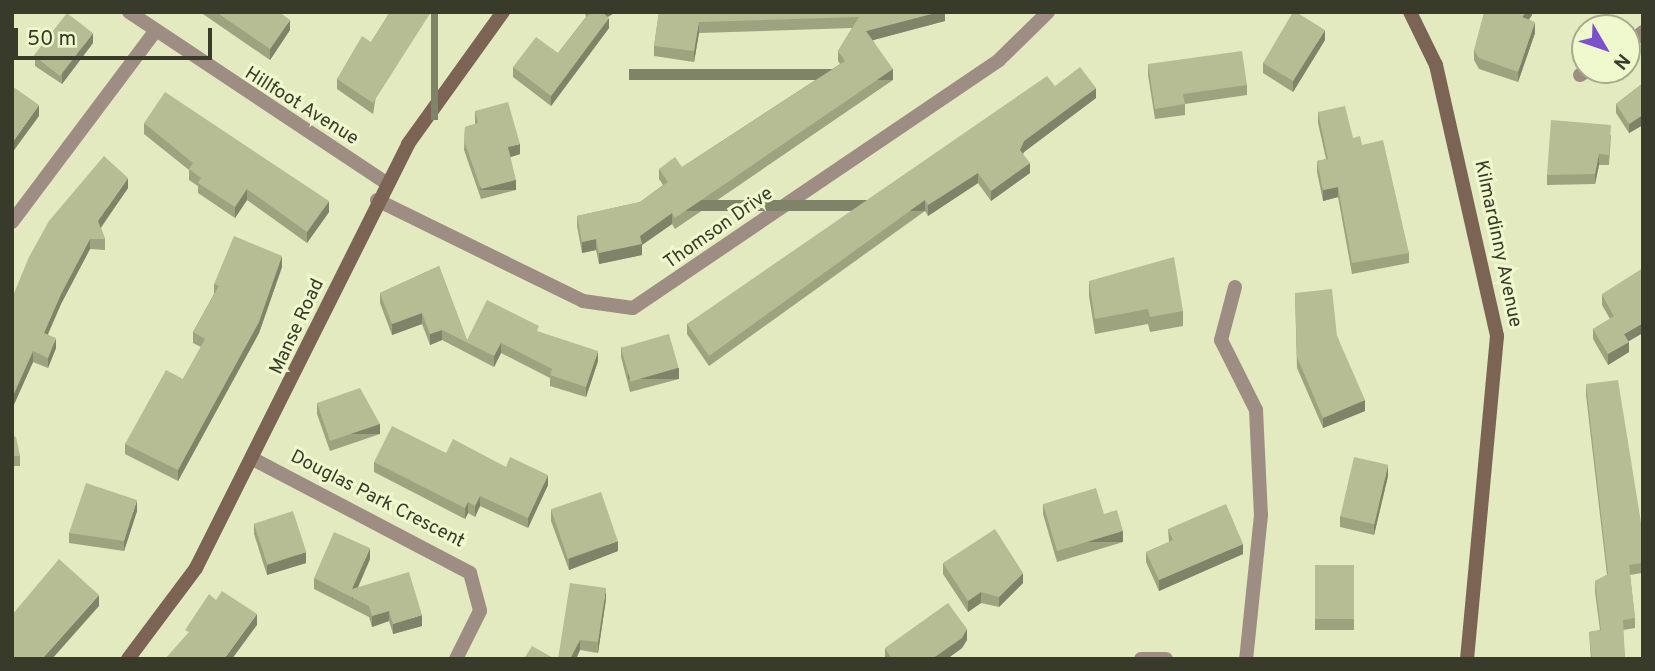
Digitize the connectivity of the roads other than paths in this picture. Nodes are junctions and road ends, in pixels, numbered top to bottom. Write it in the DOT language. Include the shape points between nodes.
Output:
graph roads {
  1 [pos="129,12"];
  2 [pos="503,12"];
  3 [pos="1048,12"];
  4 [pos="1410,12"];
  5 [pos="153,34"];
  6 [pos="386,183"];
  7 [pos="377,200"];
  8 [pos="12,222"];
  9 [pos="1236,287"];
  10 [pos="255,460"];
  11 [pos="128,659"];
  12 [pos="456,659"];
  13 [pos="1141,659"];
  14 [pos="1166,659"];
  15 [pos="1245,659"];
  16 [pos="1467,659"];
  1 -- 5 [label="street, Hillfoot Avenue"];
  2 -- 6 [label="street, Manse Road" via="433,105"];
  3 -- 7 [label="street, Thomson Drive" via="999,60 633,308 583,301"];
  4 -- 16 [label="street, Kilmardinny Avenue" via="1436,65 1497,336"];
  5 -- 6 [label="street, Hillfoot Avenue"];
  5 -- 8 [label="street"];
  6 -- 7 [label="street, Manse Road"];
  7 -- 10 [label="street, Manse Road"];
  9 -- 15 [label="street" via="1221,340 1256,411 1261,514"];
  10 -- 11 [label="street, Manse Road" via="197,568"];
  10 -- 12 [label="street, Douglas Park Crescent" via="470,573 480,611"];
  13 -- 14 [label="street"];
}
